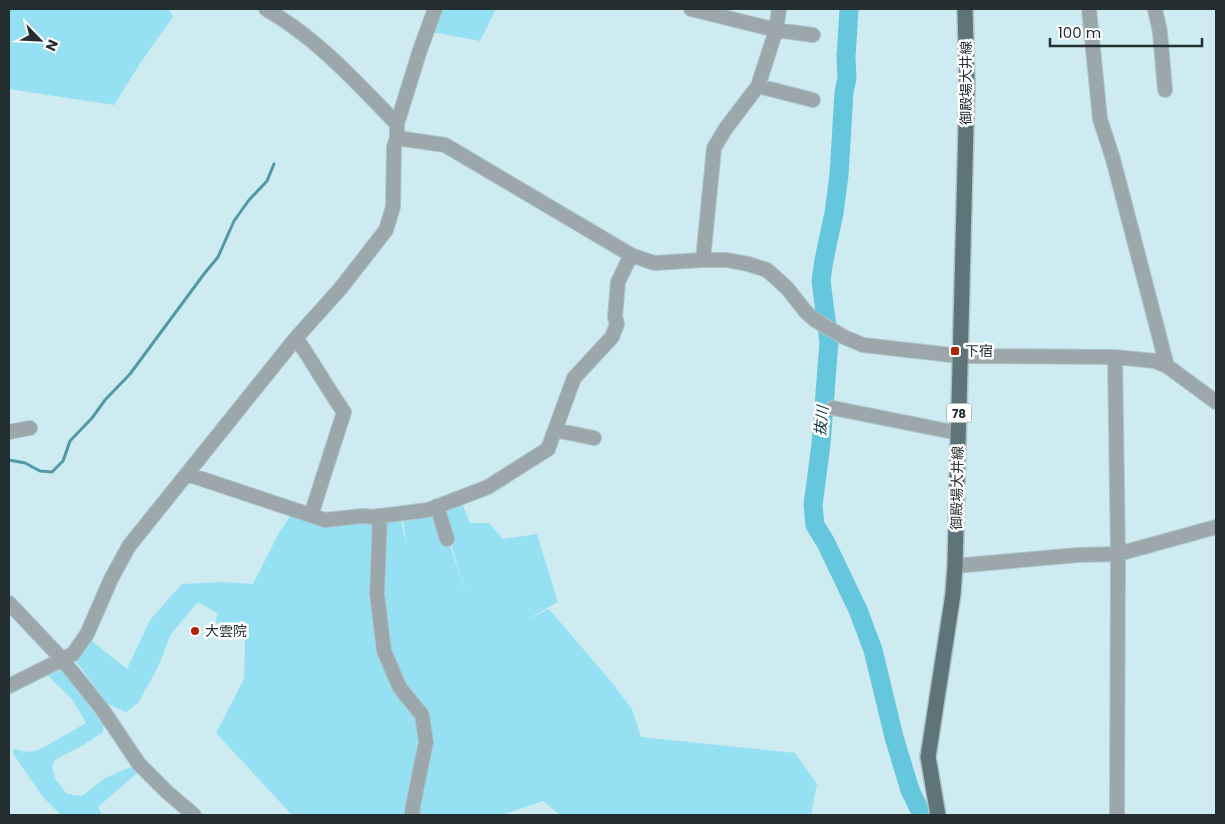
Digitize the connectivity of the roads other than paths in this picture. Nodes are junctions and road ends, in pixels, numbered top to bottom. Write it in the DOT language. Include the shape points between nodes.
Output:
graph roads {
  1 [pos="266,9"];
  2 [pos="435,9"];
  3 [pos="691,9"];
  4 [pos="779,9"];
  5 [pos="965,9"];
  6 [pos="1089,9"];
  7 [pos="1155,9"];
  8 [pos="776,30"];
  9 [pos="813,36"];
  10 [pos="758,86"];
  11 [pos="1165,90"];
  12 [pos="813,100"];
  13 [pos="397,124"];
  14 [pos="397,138"];
  15 [pos="631,255"];
  16 [pos="703,260"];
  17 [pos="296,338"];
  18 [pos="960,356"];
  19 [pos="1115,357"];
  20 [pos="1166,366"];
  21 [pos="1216,402"];
  22 [pos="833,408"];
  23 [pos="30,428"];
  24 [pos="556,430"];
  25 [pos="9,432"];
  26 [pos="958,433"];
  27 [pos="594,438"];
  28 [pos="187,474"];
  29 [pos="437,506"];
  30 [pos="311,516"];
  31 [pos="380,516"];
  32 [pos="1216,527"];
  33 [pos="447,539"];
  34 [pos="1118,554"];
  35 [pos="955,566"];
  36 [pos="9,603"];
  37 [pos="62,659"];
  38 [pos="9,686"];
  39 [pos="194,815"];
  40 [pos="414,815"];
  41 [pos="938,815"];
  42 [pos="1117,815"];
  1 -- 13 [label="street" via="333,58"];
  2 -- 13 [label="street"];
  3 -- 8 [label="street"];
  4 -- 8 [label="street"];
  5 -- 18 [label="main road, 御殿場大井線 / 78" via="967,85"];
  6 -- 20 [label="street" via="1100,119"];
  7 -- 11 [label="street"];
  8 -- 9 [label="street"];
  8 -- 10 [label="street"];
  10 -- 12 [label="street"];
  10 -- 16 [label="street" via="714,148"];
  13 -- 14 [label="street"];
  14 -- 15 [label="street" via="445,145"];
  14 -- 17 [label="street" via="393,207 386,230"];
  15 -- 16 [label="street" via="654,263"];
  15 -- 24 [label="street" via="618,282 617,324 612,337 574,378"];
  16 -- 18 [label="street" via="727,260 767,270 815,320 863,345"];
  17 -- 28 [label="street"];
  17 -- 30 [label="street" via="344,412"];
  18 -- 19 [label="street"];
  18 -- 26 [label="main road, 御殿場大井線 / 78"];
  19 -- 20 [label="street" via="1155,361"];
  19 -- 34 [label="street"];
  20 -- 21 [label="street"];
  22 -- 26 [label="street"];
  23 -- 25 [label="street"];
  24 -- 27 [label="street"];
  24 -- 29 [label="street" via="548,449 507,477"];
  26 -- 35 [label="main road, 御殿場大井線 / 78"];
  28 -- 30 [label="street"];
  28 -- 37 [label="street" via="129,546 88,634 73,654"];
  29 -- 31 [label="street"];
  29 -- 33 [label="street"];
  30 -- 31 [label="street" via="325,520"];
  31 -- 40 [label="street" via="377,594 384,651 400,688 422,714 426,742 417,780"];
  32 -- 34 [label="street"];
  34 -- 35 [label="street"];
  34 -- 42 [label="street"];
  35 -- 41 [label="main road, 御殿場大井線 / 78" via="928,757"];
  36 -- 37 [label="street"];
  37 -- 38 [label="street"];
  37 -- 39 [label="street" via="102,709 139,764"];
}
